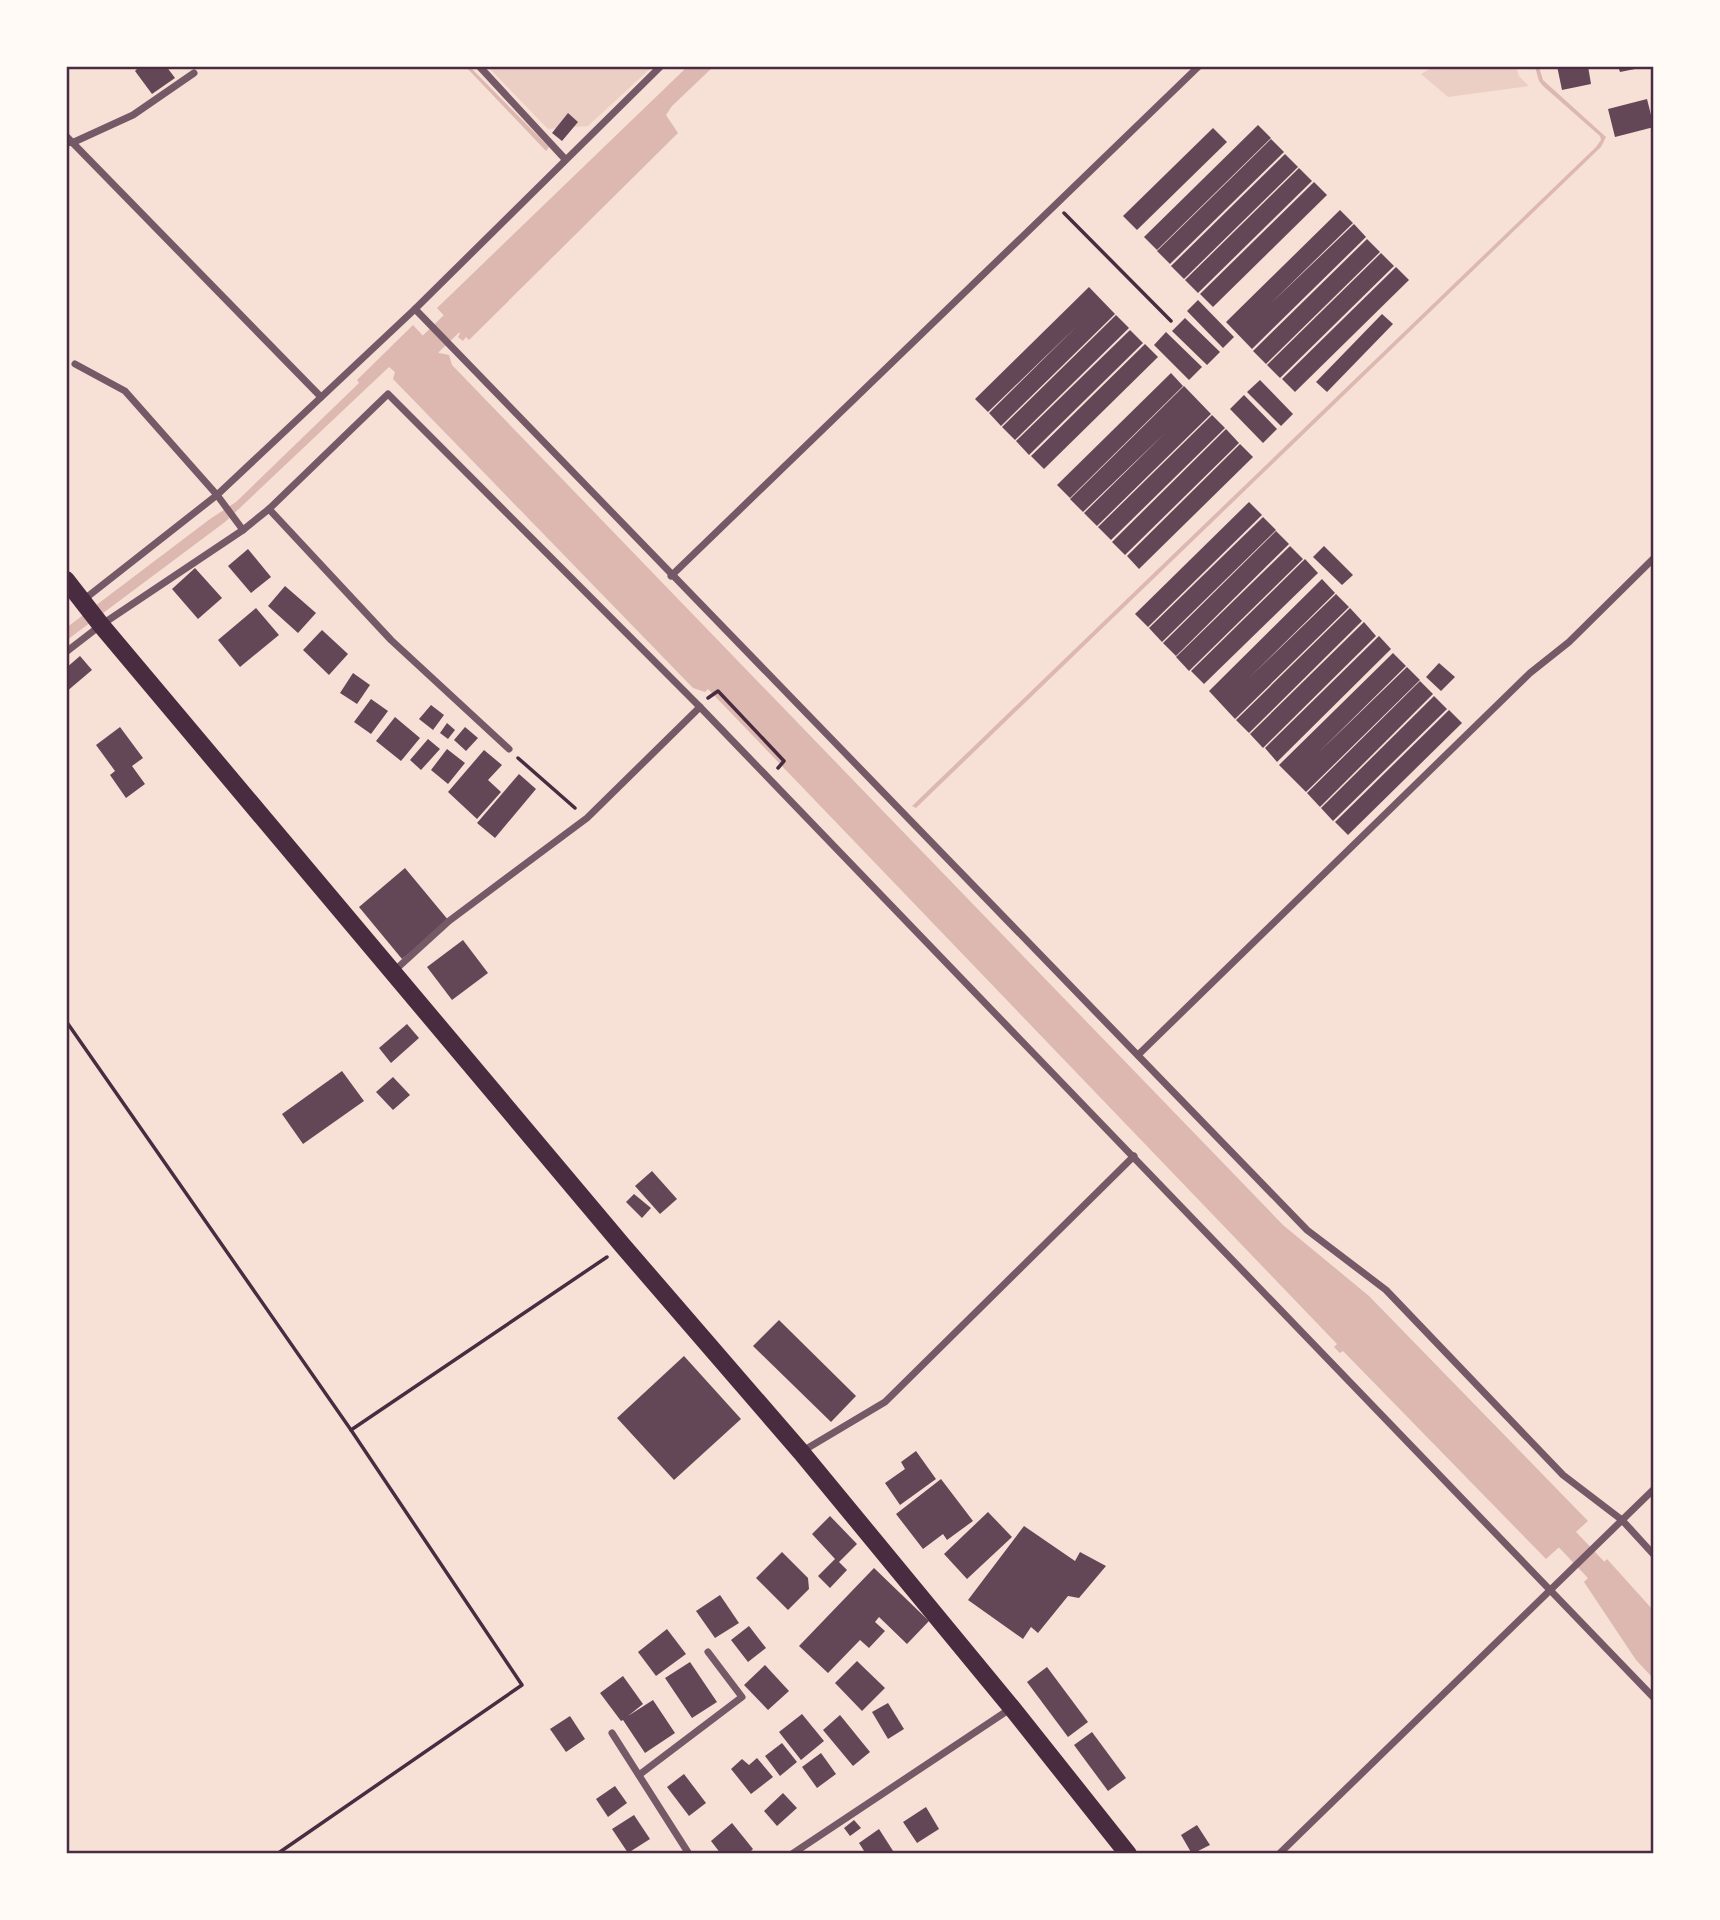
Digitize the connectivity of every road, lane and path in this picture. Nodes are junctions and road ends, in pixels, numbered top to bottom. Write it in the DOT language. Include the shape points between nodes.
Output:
graph roads {
  1 [pos="479,66"];
  2 [pos="661,66"];
  3 [pos="1199,66"];
  4 [pos="194,73"];
  5 [pos="66,135"];
  6 [pos="70,142"];
  7 [pos="565,159"];
  8 [pos="1056,204"];
  9 [pos="415,309"];
  10 [pos="1171,321"];
  11 [pos="75,364"];
  12 [pos="321,397"];
  13 [pos="217,495"];
  14 [pos="269,509"];
  15 [pos="243,530"];
  16 [pos="1654,558"];
  17 [pos="671,576"];
  18 [pos="66,580"];
  19 [pos="82,601"];
  20 [pos="101,625"];
  21 [pos="66,652"];
  22 [pos="707,699"];
  23 [pos="700,706"];
  24 [pos="747,722"];
  25 [pos="742,726"];
  26 [pos="509,749"];
  27 [pos="777,770"];
  28 [pos="587,818"];
  29 [pos="393,972"];
  30 [pos="66,1021"];
  31 [pos="1138,1055"];
  32 [pos="1134,1156"];
  33 [pos="623,1246"];
  34 [pos="351,1430"];
  35 [pos="801,1452"];
  36 [pos="1654,1489"];
  37 [pos="1622,1520"];
  38 [pos="1654,1555"];
  39 [pos="1550,1591"];
  40 [pos="708,1652"];
  41 [pos="1654,1698"];
  42 [pos="1012,1708"];
  43 [pos="612,1732"];
  44 [pos="639,1775"];
  45 [pos="276,1853"];
  46 [pos="689,1853"];
  47 [pos="792,1853"];
  48 [pos="1128,1853"];
  49 [pos="1279,1853"];
  1 -- 7 [label="street"];
  2 -- 7 [label="street"];
  3 -- 8 [label="street"];
  4 -- 6 [label="street" via="133,115"];
  5 -- 6 [label="street"];
  6 -- 12 [label="street"];
  7 -- 9 [label="street"];
  8 -- 10 [label="path"];
  8 -- 17 [label="street"];
  9 -- 12 [label="street"];
  9 -- 17 [label="street"];
  11 -- 13 [label="street" via="125,391"];
  12 -- 13 [label="street"];
  13 -- 15 [label="street"];
  13 -- 19 [label="street"];
  14 -- 15 [label="street"];
  14 -- 23 [label="street" via="388,394"];
  14 -- 26 [label="street" via="391,640"];
  15 -- 20 [label="street"];
  16 -- 31 [label="street"];
  17 -- 31 [label="street"];
  18 -- 19 [label="main road"];
  19 -- 20 [label="main road"];
  20 -- 21 [label="street"];
  20 -- 29 [label="main road"];
  22 -- 24 [label="path" via="718,691"];
  23 -- 28 [label="street"];
  23 -- 32 [label="street"];
  24 -- 25 [label="path"];
  24 -- 27 [label="path" via="784,761"];
  26 -- 28 [label="path"];
  28 -- 29 [label="street" via="449,921"];
  29 -- 33 [label="main road"];
  30 -- 34 [label="path"];
  31 -- 37 [label="street" via="1307,1230 1386,1290 1563,1475"];
  32 -- 35 [label="street" via="885,1402"];
  32 -- 39 [label="street"];
  33 -- 34 [label="path"];
  33 -- 35 [label="main road"];
  34 -- 45 [label="path" via="522,1685"];
  35 -- 42 [label="main road"];
  36 -- 37 [label="street"];
  37 -- 38 [label="street"];
  37 -- 39 [label="street"];
  39 -- 41 [label="street"];
  39 -- 49 [label="street"];
  40 -- 44 [label="street" via="742,1697"];
  42 -- 47 [label="street"];
  42 -- 48 [label="main road"];
  43 -- 44 [label="street"];
  44 -- 46 [label="street"];
}
